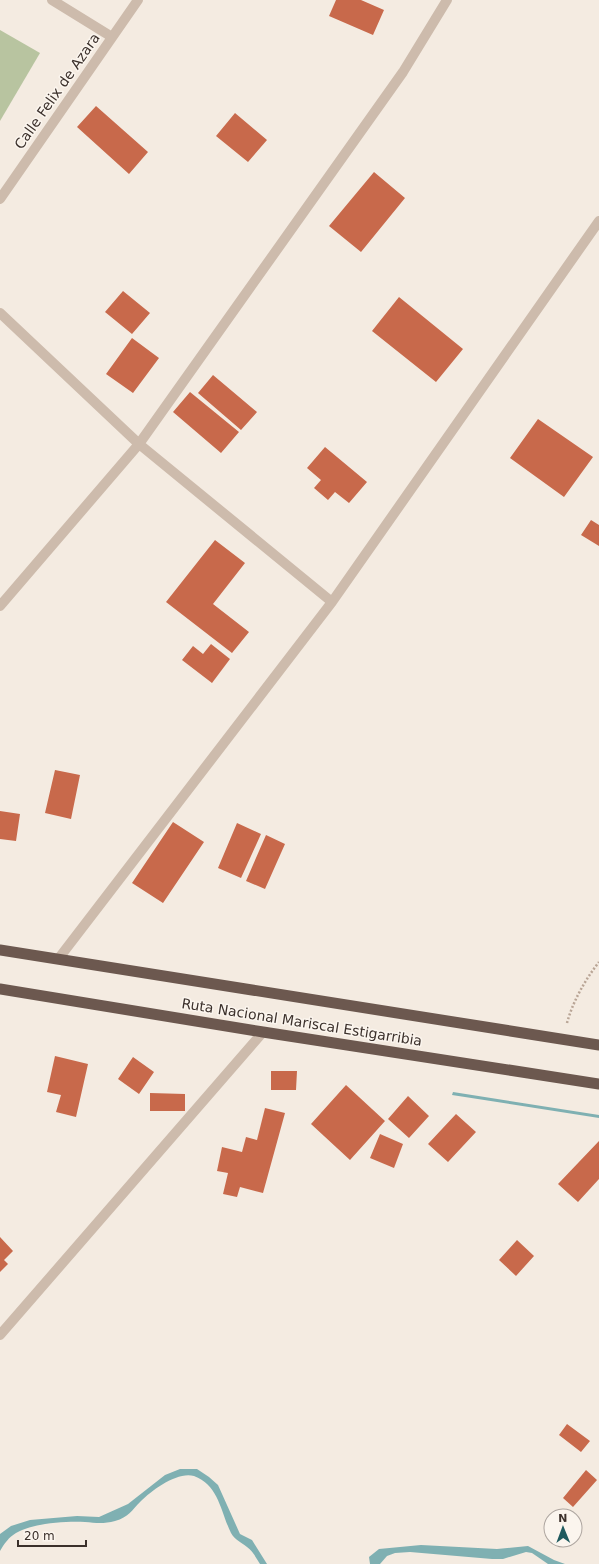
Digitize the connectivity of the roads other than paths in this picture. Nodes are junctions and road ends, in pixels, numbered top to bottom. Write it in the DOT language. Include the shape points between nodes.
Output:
graph roads {
  1 [pos="52,0"];
  2 [pos="138,0"];
  3 [pos="447,0"];
  4 [pos="112,37"];
  5 [pos="0,199"];
  6 [pos="599,221"];
  7 [pos="0,313"];
  8 [pos="139,444"];
  9 [pos="332,602"];
  10 [pos="0,606"];
  11 [pos="0,950"];
  12 [pos="58,958"];
  13 [pos="0,988"];
  14 [pos="263,1032"];
  15 [pos="599,1045"];
  16 [pos="599,1084"];
  17 [pos="0,1335"];
  1 -- 4 [label="street"];
  2 -- 4 [label="street, Calle Felix de Azara"];
  3 -- 8 [label="street" via="403,72"];
  4 -- 5 [label="street, Calle Felix de Azara"];
  6 -- 9 [label="street"];
  7 -- 8 [label="street"];
  8 -- 9 [label="street"];
  8 -- 10 [label="street"];
  9 -- 12 [label="street"];
  11 -- 12 [label="highway, Ruta Nacional Mariscal Estigarribia"];
  12 -- 15 [label="highway, Ruta Nacional Mariscal Estigarribia"];
  13 -- 14 [label="highway, Ruta Nacional Mariscal Estigarribia"];
  14 -- 16 [label="highway, Ruta Nacional Mariscal Estigarribia"];
  14 -- 17 [label="street"];
}
